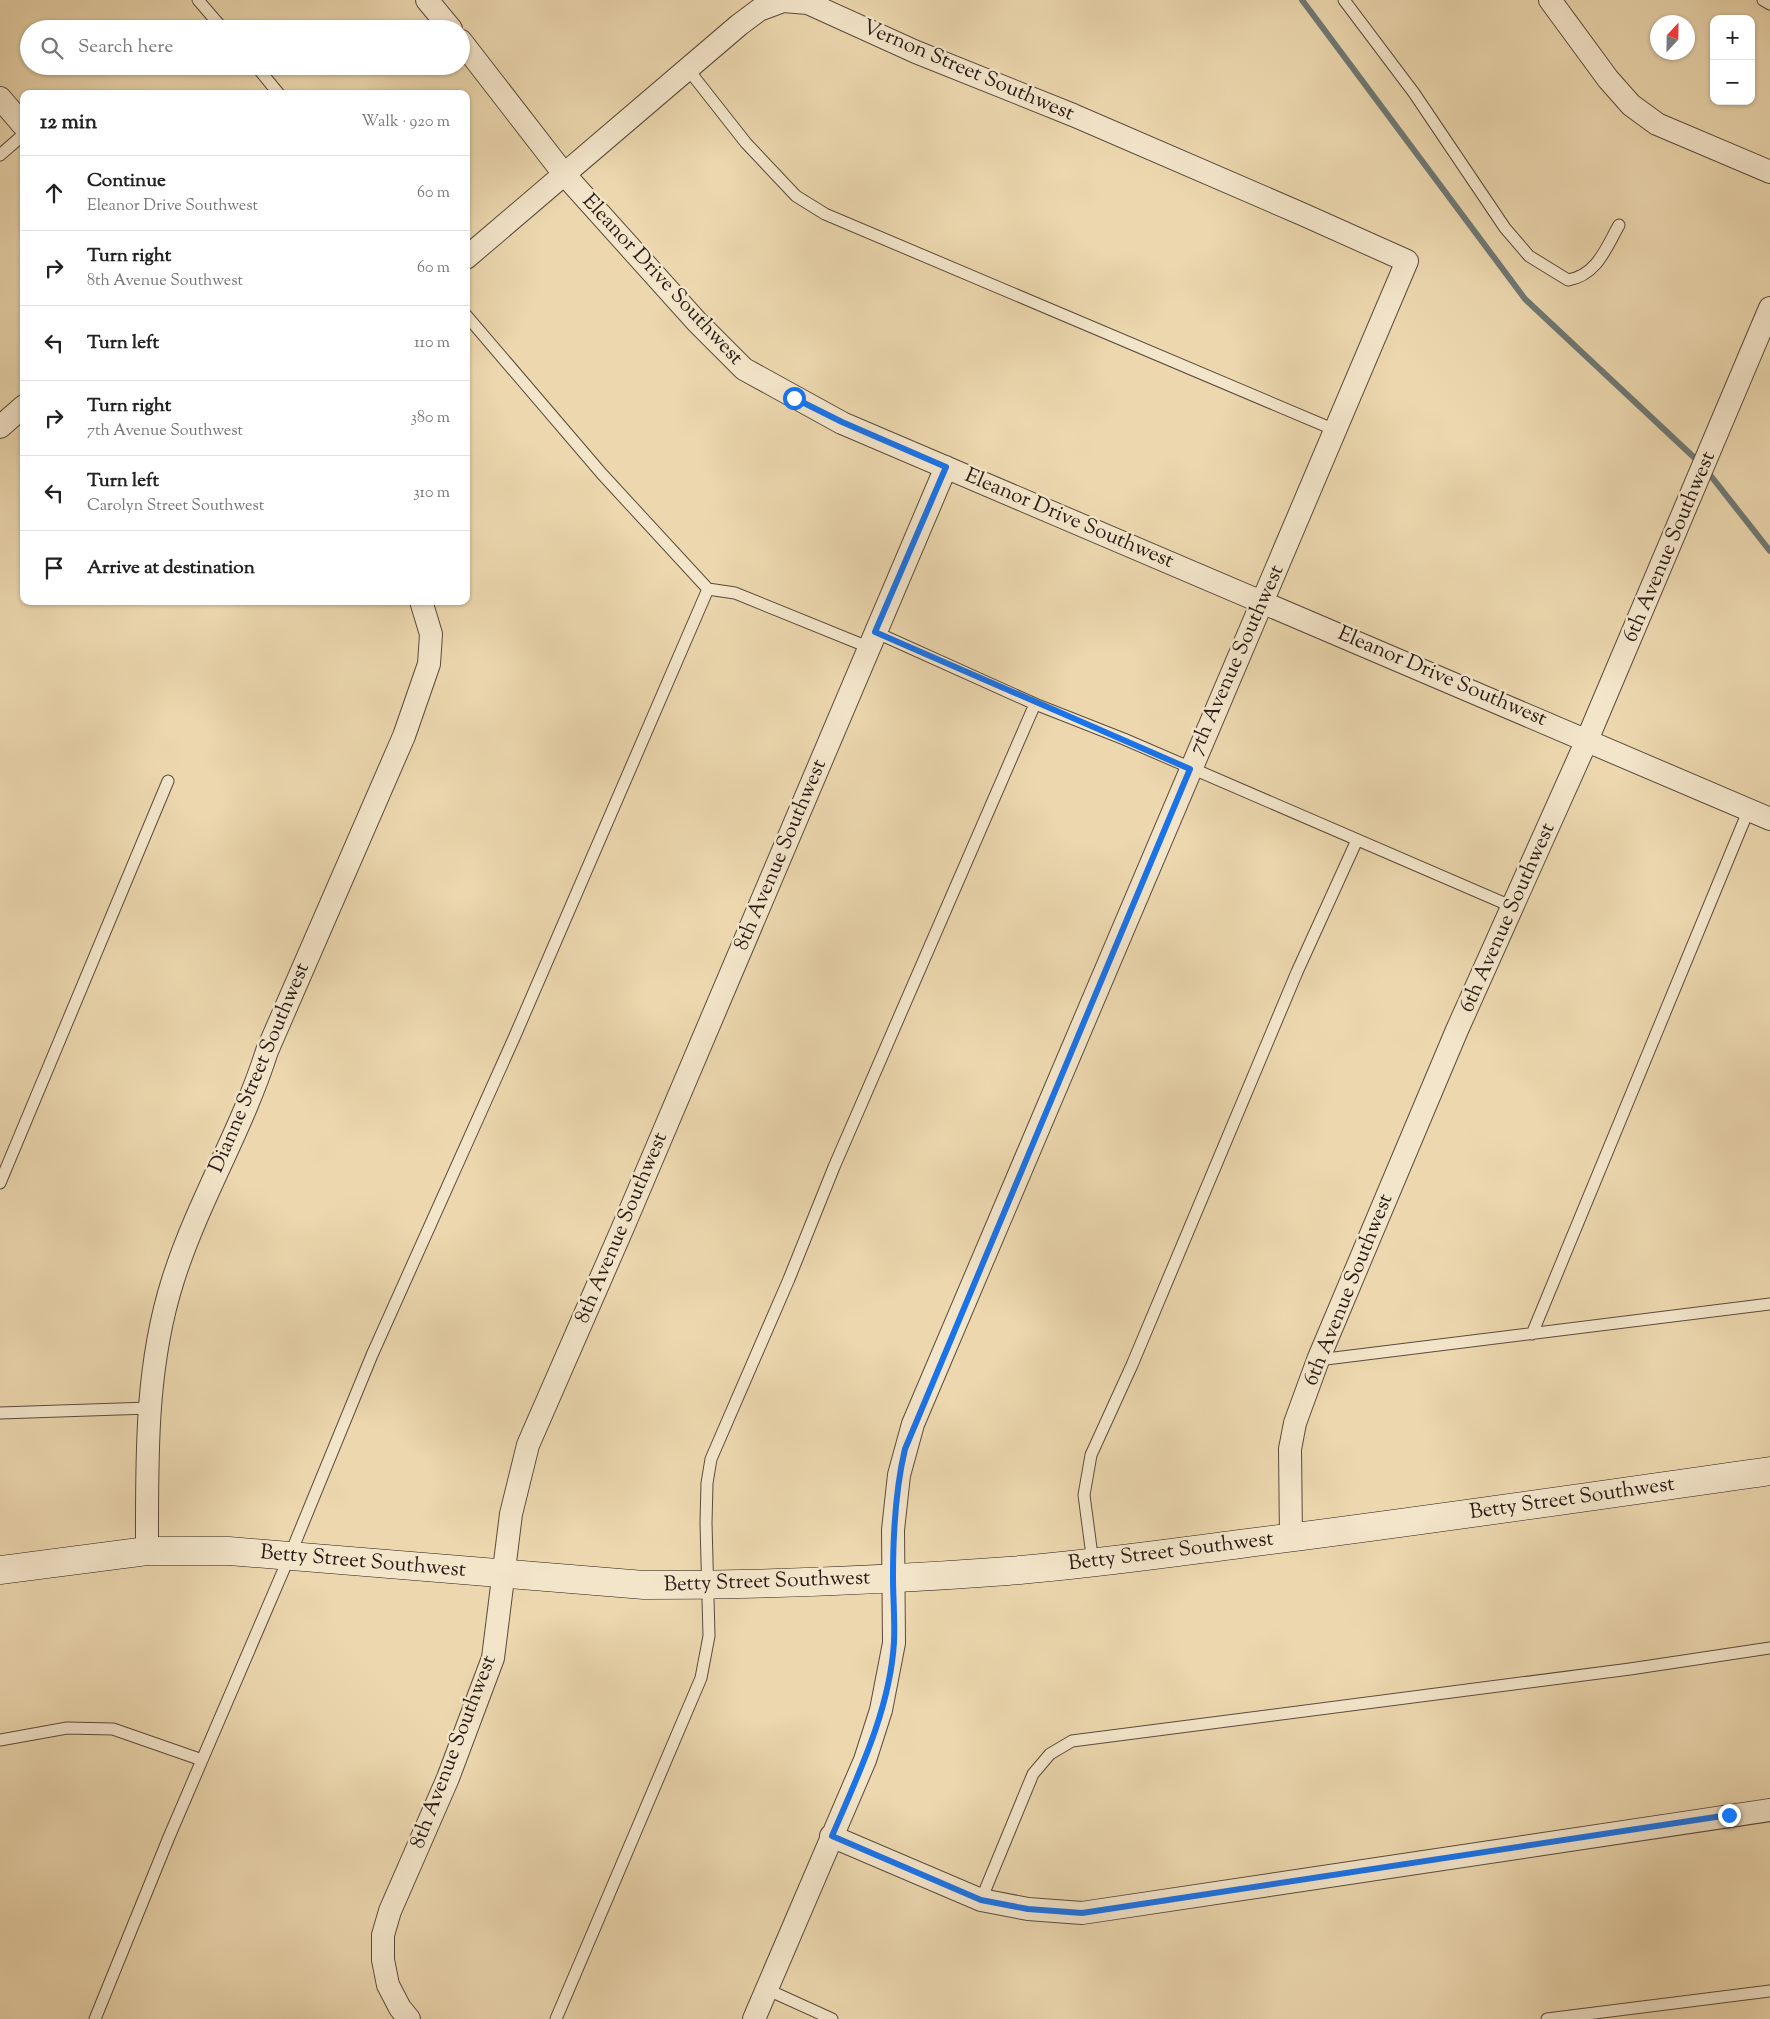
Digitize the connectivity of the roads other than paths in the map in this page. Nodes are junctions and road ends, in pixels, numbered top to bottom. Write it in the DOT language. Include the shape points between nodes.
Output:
graph roads {
  1 [pos="198,0"];
  2 [pos="427,0"];
  3 [pos="1344,0"];
  4 [pos="1550,0"];
  5 [pos="1763,0"];
  6 [pos="1770,4"];
  7 [pos="215,20"];
  8 [pos="444,20"];
  9 [pos="470,52"];
  10 [pos="687,68"];
  11 [pos="263,75"];
  12 [pos="276,90"];
  13 [pos="0,98"];
  14 [pos="20,121"];
  15 [pos="20,138"];
  16 [pos="0,155"];
  17 [pos="1770,172"];
  18 [pos="564,174"];
  19 [pos="1618,225"];
  20 [pos="470,255"];
  21 [pos="1407,261"];
  22 [pos="1770,308"];
  23 [pos="470,320"];
  24 [pos="1761,358"];
  25 [pos="20,410"];
  26 [pos="0,427"];
  27 [pos="1335,430"];
  28 [pos="946,467"];
  29 [pos="708,588"];
  30 [pos="1264,602"];
  31 [pos="422,605"];
  32 [pos="872,640"];
  33 [pos="1035,704"];
  34 [pos="1588,740"];
  35 [pos="1190,769"];
  36 [pos="168,781"];
  37 [pos="1749,810"];
  38 [pos="1770,818"];
  39 [pos="1356,840"];
  40 [pos="1513,907"];
  41 [pos="0,1183"];
  42 [pos="1770,1304"];
  43 [pos="1532,1334"];
  44 [pos="1318,1360"];
  45 [pos="149,1408"];
  46 [pos="0,1413"];
  47 [pos="1770,1471"];
  48 [pos="1291,1538"];
  49 [pos="147,1551"];
  50 [pos="290,1555"];
  51 [pos="1093,1562"];
  52 [pos="0,1570"];
  53 [pos="504,1574"];
  54 [pos="893,1578"];
  55 [pos="709,1585"];
  56 [pos="1770,1648"];
  57 [pos="0,1740"];
  58 [pos="202,1760"];
  59 [pos="1770,1810"];
  60 [pos="832,1836"];
  61 [pos="981,1900"];
  62 [pos="766,1989"];
  63 [pos="1770,1991"];
  64 [pos="404,2014"];
  65 [pos="95,2019"];
  66 [pos="556,2019"];
  67 [pos="754,2019"];
  68 [pos="832,2019"];
  69 [pos="1547,2019"];
  1 -- 7 [label="lane"];
  2 -- 8 [label="street"];
  3 -- 19 [label="lane" via="1529,256 1568,280 1580,278 1596,265"];
  4 -- 17 [label="street" via="1631,105 1656,124"];
  5 -- 6 [label="lane"];
  9 -- 18 [label="street, Eleanor Drive Southwest"];
  10 -- 18 [label="street, Vernon Street Southwest"];
  10 -- 21 [label="street, Vernon Street Southwest" via="759,10 783,1 808,3"];
  10 -- 27 [label="lane" via="746,143 796,196 825,214"];
  11 -- 12 [label="lane"];
  13 -- 14 [label="street"];
  15 -- 16 [label="lane"];
  18 -- 20 [label="street, Vernon Street Southwest"];
  18 -- 28 [label="street, Eleanor Drive Southwest" via="697,322 744,369 842,422"];
  21 -- 27 [label="street, 7th Avenue Southwest"];
  22 -- 24 [label="street, 6th Avenue Southwest"];
  23 -- 29 [label="lane" via="602,474"];
  24 -- 34 [label="street, 6th Avenue Southwest"];
  25 -- 26 [label="street"];
  27 -- 30 [label="street, 7th Avenue Southwest"];
  28 -- 30 [label="street, Eleanor Drive Southwest"];
  28 -- 32 [label="street, 8th Avenue Southwest"];
  29 -- 32 [label="lane" via="735,593"];
  29 -- 50 [label="lane" via="514,1038 372,1355"];
  30 -- 34 [label="street, Eleanor Drive Southwest"];
  30 -- 35 [label="street, 7th Avenue Southwest"];
  31 -- 45 [label="street, Dianne Street Southwest" via="431,634 429,664 404,736 260,1074 209,1185 173,1279 160,1326"];
  32 -- 33 [label="lane"];
  32 -- 53 [label="street, 8th Avenue Southwest" via="528,1445 515,1491"];
  33 -- 35 [label="lane"];
  33 -- 55 [label="lane" via="711,1459 706,1523"];
  34 -- 37 [label="street, Eleanor Drive Southwest"];
  34 -- 40 [label="street, 6th Avenue Southwest"];
  35 -- 39 [label="lane"];
  35 -- 54 [label="street, 7th Avenue Southwest" via="913,1424 899,1475 893,1530"];
  36 -- 41 [label="lane"];
  37 -- 38 [label="street, Eleanor Drive Southwest"];
  37 -- 43 [label="lane"];
  39 -- 40 [label="lane"];
  39 -- 51 [label="lane" via="1091,1455 1084,1495"];
  40 -- 44 [label="street, 6th Avenue Southwest" via="1457,1030"];
  42 -- 43 [label="lane"];
  43 -- 44 [label="lane"];
  44 -- 48 [label="street, 6th Avenue Southwest" via="1295,1423 1290,1449"];
  45 -- 46 [label="lane"];
  45 -- 49 [label="street, Dianne Street Southwest"];
  47 -- 48 [label="street, Betty Street Southwest"];
  48 -- 51 [label="street, Betty Street Southwest"];
  49 -- 50 [label="street, Betty Street Southwest"];
  49 -- 52 [label="street, Betty Street Southwest"];
  50 -- 53 [label="street, Betty Street Southwest"];
  50 -- 58 [label="lane"];
  51 -- 54 [label="street, Betty Street Southwest"];
  53 -- 55 [label="street, Betty Street Southwest" via="605,1583"];
  53 -- 64 [label="street, 8th Avenue Southwest" via="491,1666 448,1778 390,1911 384,1935 383,1960 388,1984"];
  54 -- 55 [label="street, Betty Street Southwest"];
  54 -- 60 [label="street, 7th Avenue Southwest" via="894,1642 881,1710 865,1760"];
  55 -- 66 [label="lane" via="710,1636 701,1678"];
  56 -- 61 [label="lane" via="1072,1741 1050,1754 1033,1774"];
  57 -- 58 [label="lane" via="67,1728 113,1729"];
  58 -- 65 [label="lane"];
  59 -- 61 [label="street" via="1082,1913"];
  60 -- 61 [label="street"];
  60 -- 62 [label="street, 7th Avenue Southwest"];
  62 -- 67 [label="street, 7th Avenue Southwest"];
  62 -- 68 [label="lane"];
  63 -- 69 [label="lane"];
}
